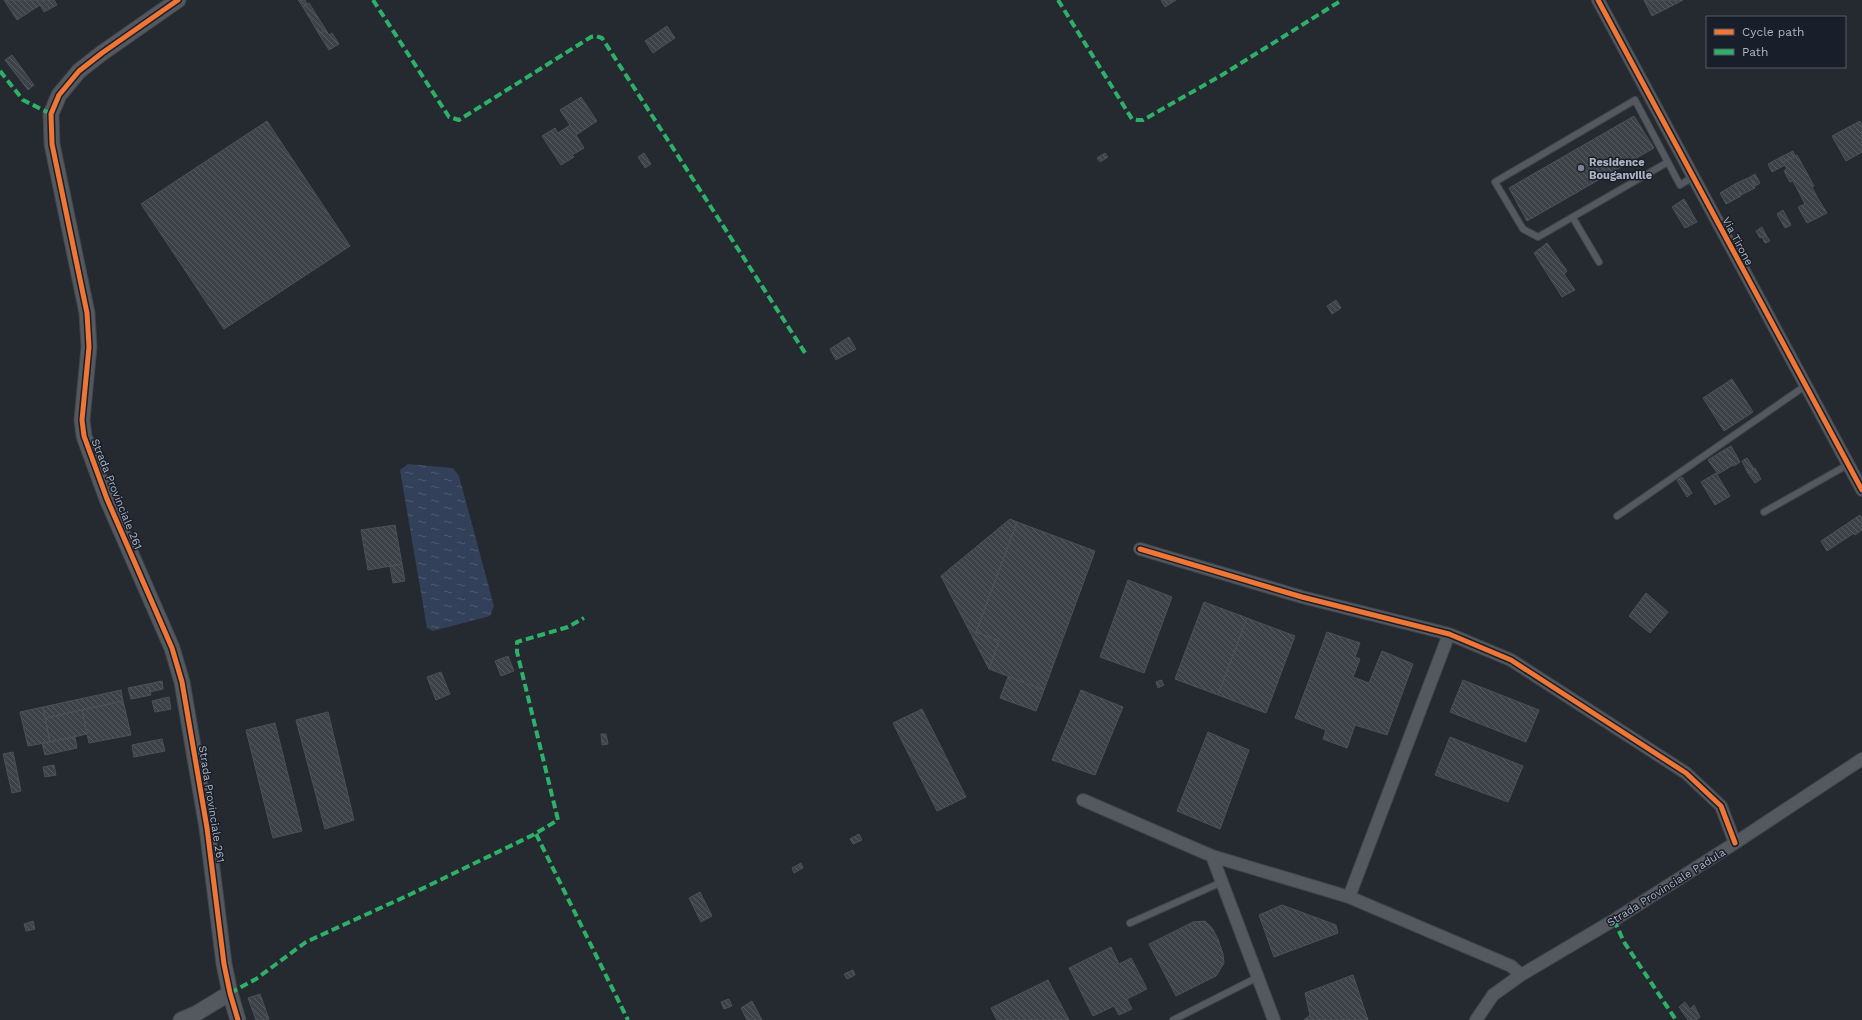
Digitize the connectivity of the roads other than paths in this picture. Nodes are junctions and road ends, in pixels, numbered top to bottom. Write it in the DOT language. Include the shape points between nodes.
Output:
graph roads {
  1 [pos="178,0"];
  2 [pos="1598,0"];
  3 [pos="1668,162"];
  4 [pos="1693,177"];
  5 [pos="1573,218"];
  6 [pos="1599,262"];
  7 [pos="1805,386"];
  8 [pos="1848,464"];
  9 [pos="1862,490"];
  10 [pos="1764,512"];
  11 [pos="1617,516"];
  12 [pos="1140,549"];
  13 [pos="1449,634"];
  14 [pos="1862,759"];
  15 [pos="1083,800"];
  16 [pos="1735,844"];
  17 [pos="1212,856"];
  18 [pos="1222,882"];
  19 [pos="1349,897"];
  20 [pos="1130,923"];
  21 [pos="1521,975"];
  22 [pos="1258,977"];
  23 [pos="230,993"];
  24 [pos="181,1020"];
  25 [pos="238,1020"];
  26 [pos="1173,1020"];
  27 [pos="1274,1020"];
  28 [pos="1476,1020"];
  1 -- 23 [label="street, Strada Provinciale 261" via="79,71 59,95 51,114 52,144 87,313 89,347 82,420 84,436 104,492 172,648 182,682 206,820"];
  2 -- 4 [label="street, Via Tirone"];
  3 -- 4 [label="lane" via="1680,185"];
  3 -- 5 [label="lane"];
  3 -- 5 [label="lane" via="1635,100 1495,182 1523,229 1538,237"];
  4 -- 7 [label="street, Via Tirone"];
  5 -- 6 [label="lane"];
  7 -- 8 [label="street, Via Tirone"];
  7 -- 11 [label="lane"];
  8 -- 9 [label="street, Via Tirone"];
  8 -- 10 [label="lane"];
  12 -- 13 [label="street" via="1302,596"];
  13 -- 16 [label="street" via="1511,660 1686,772 1721,806"];
  13 -- 19 [label="street"];
  14 -- 16 [label="street, Strada Provinciale Padula"];
  15 -- 17 [label="street"];
  16 -- 21 [label="street, Strada Provinciale Padula"];
  17 -- 18 [label="street"];
  17 -- 19 [label="street"];
  18 -- 20 [label="lane"];
  18 -- 22 [label="street"];
  19 -- 21 [label="street" via="1511,966"];
  21 -- 28 [label="street, Strada Provinciale Padula" via="1493,995"];
  22 -- 26 [label="lane"];
  22 -- 27 [label="street"];
  23 -- 24 [label="street"];
  23 -- 25 [label="street, Strada Provinciale 261"];
}
